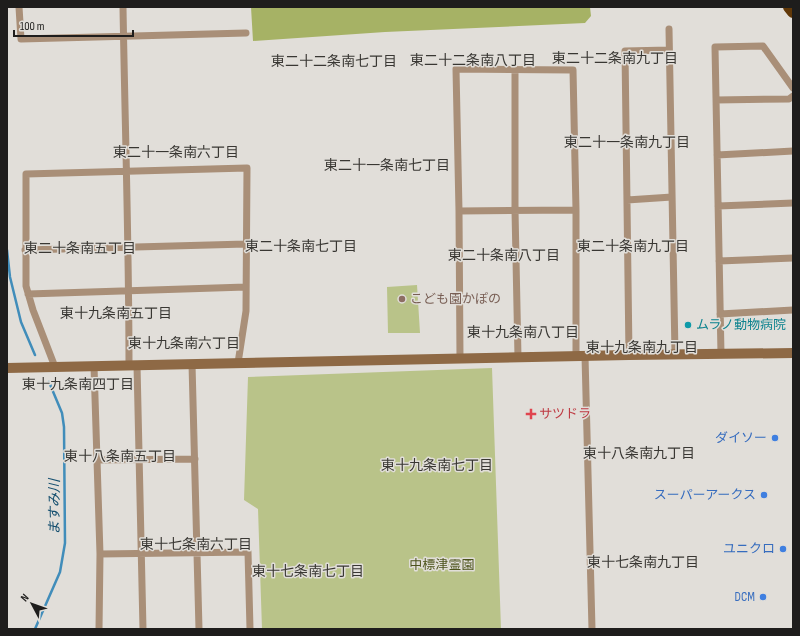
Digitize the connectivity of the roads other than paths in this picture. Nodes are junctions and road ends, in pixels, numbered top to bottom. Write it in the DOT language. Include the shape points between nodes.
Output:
graph roads {
  1 [pos="19,7"];
  2 [pos="123,7"];
  3 [pos="789,7"];
  4 [pos="793,12"];
  5 [pos="669,29"];
  6 [pos="246,33"];
  7 [pos="124,36"];
  8 [pos="669,50"];
  9 [pos="514,70"];
  10 [pos="793,88"];
  11 [pos="793,96"];
  12 [pos="716,100"];
  13 [pos="793,151"];
  14 [pos="717,155"];
  15 [pos="126,171"];
  16 [pos="672,197"];
  17 [pos="627,200"];
  18 [pos="793,203"];
  19 [pos="718,206"];
  20 [pos="515,210"];
  21 [pos="576,210"];
  22 [pos="459,211"];
  23 [pos="246,244"];
  24 [pos="129,248"];
  25 [pos="25,250"];
  26 [pos="793,258"];
  27 [pos="719,261"];
  28 [pos="246,287"];
  29 [pos="129,291"];
  30 [pos="28,294"];
  31 [pos="793,310"];
  32 [pos="720,314"];
  33 [pos="675,354"];
  34 [pos="721,354"];
  35 [pos="793,354"];
  36 [pos="629,355"];
  37 [pos="581,356"];
  38 [pos="518,357"];
  39 [pos="460,358"];
  40 [pos="238,363"];
  41 [pos="192,364"];
  42 [pos="133,365"];
  43 [pos="94,366"];
  44 [pos="55,367"];
  45 [pos="7,368"];
  46 [pos="138,459"];
  47 [pos="195,459"];
  48 [pos="97,460"];
  49 [pos="196,553"];
  50 [pos="100,554"];
  51 [pos="142,554"];
  52 [pos="99,629"];
  53 [pos="143,629"];
  54 [pos="199,629"];
  55 [pos="250,629"];
  56 [pos="592,629"];
  1 -- 7 [label="street" via="21,39"];
  2 -- 7 [label="street"];
  3 -- 4 [label="highway"];
  5 -- 8 [label="street"];
  6 -- 7 [label="street"];
  7 -- 15 [label="street"];
  8 -- 16 [label="street"];
  8 -- 17 [label="street" via="625,51"];
  9 -- 20 [label="street"];
  9 -- 21 [label="street" via="574,70"];
  9 -- 22 [label="street" via="456,69"];
  10 -- 12 [label="street" via="763,46 715,48"];
  11 -- 12 [label="street" via="789,99"];
  12 -- 14 [label="street"];
  13 -- 14 [label="street"];
  14 -- 19 [label="street"];
  15 -- 23 [label="street" via="247,168"];
  15 -- 24 [label="street"];
  15 -- 25 [label="street" via="26,174"];
  16 -- 17 [label="street"];
  16 -- 33 [label="street"];
  17 -- 36 [label="street"];
  18 -- 19 [label="street"];
  19 -- 27 [label="street"];
  20 -- 21 [label="street"];
  20 -- 22 [label="street"];
  20 -- 38 [label="street"];
  21 -- 37 [label="street"];
  22 -- 39 [label="street"];
  23 -- 24 [label="street"];
  23 -- 28 [label="street"];
  24 -- 25 [label="street"];
  24 -- 29 [label="street"];
  25 -- 30 [label="street"];
  26 -- 27 [label="street"];
  27 -- 32 [label="street"];
  28 -- 29 [label="street"];
  28 -- 40 [label="street" via="246,311"];
  29 -- 30 [label="street"];
  29 -- 42 [label="street"];
  30 -- 44 [label="street"];
  31 -- 32 [label="street"];
  32 -- 34 [label="street"];
  33 -- 34 [label="street"];
  33 -- 36 [label="street"];
  34 -- 35 [label="street"];
  36 -- 37 [label="street"];
  37 -- 38 [label="street"];
  37 -- 56 [label="street"];
  38 -- 39 [label="street"];
  39 -- 40 [label="street"];
  40 -- 41 [label="street"];
  41 -- 42 [label="street"];
  41 -- 47 [label="street"];
  42 -- 43 [label="street"];
  42 -- 46 [label="street"];
  43 -- 44 [label="street"];
  43 -- 48 [label="street"];
  44 -- 45 [label="street"];
  46 -- 47 [label="street"];
  46 -- 48 [label="street"];
  46 -- 51 [label="street"];
  47 -- 49 [label="street"];
  48 -- 50 [label="street"];
  49 -- 51 [label="street"];
  49 -- 54 [label="street"];
  49 -- 55 [label="street" via="248,552"];
  50 -- 51 [label="street"];
  50 -- 52 [label="street"];
  51 -- 53 [label="street"];
}
